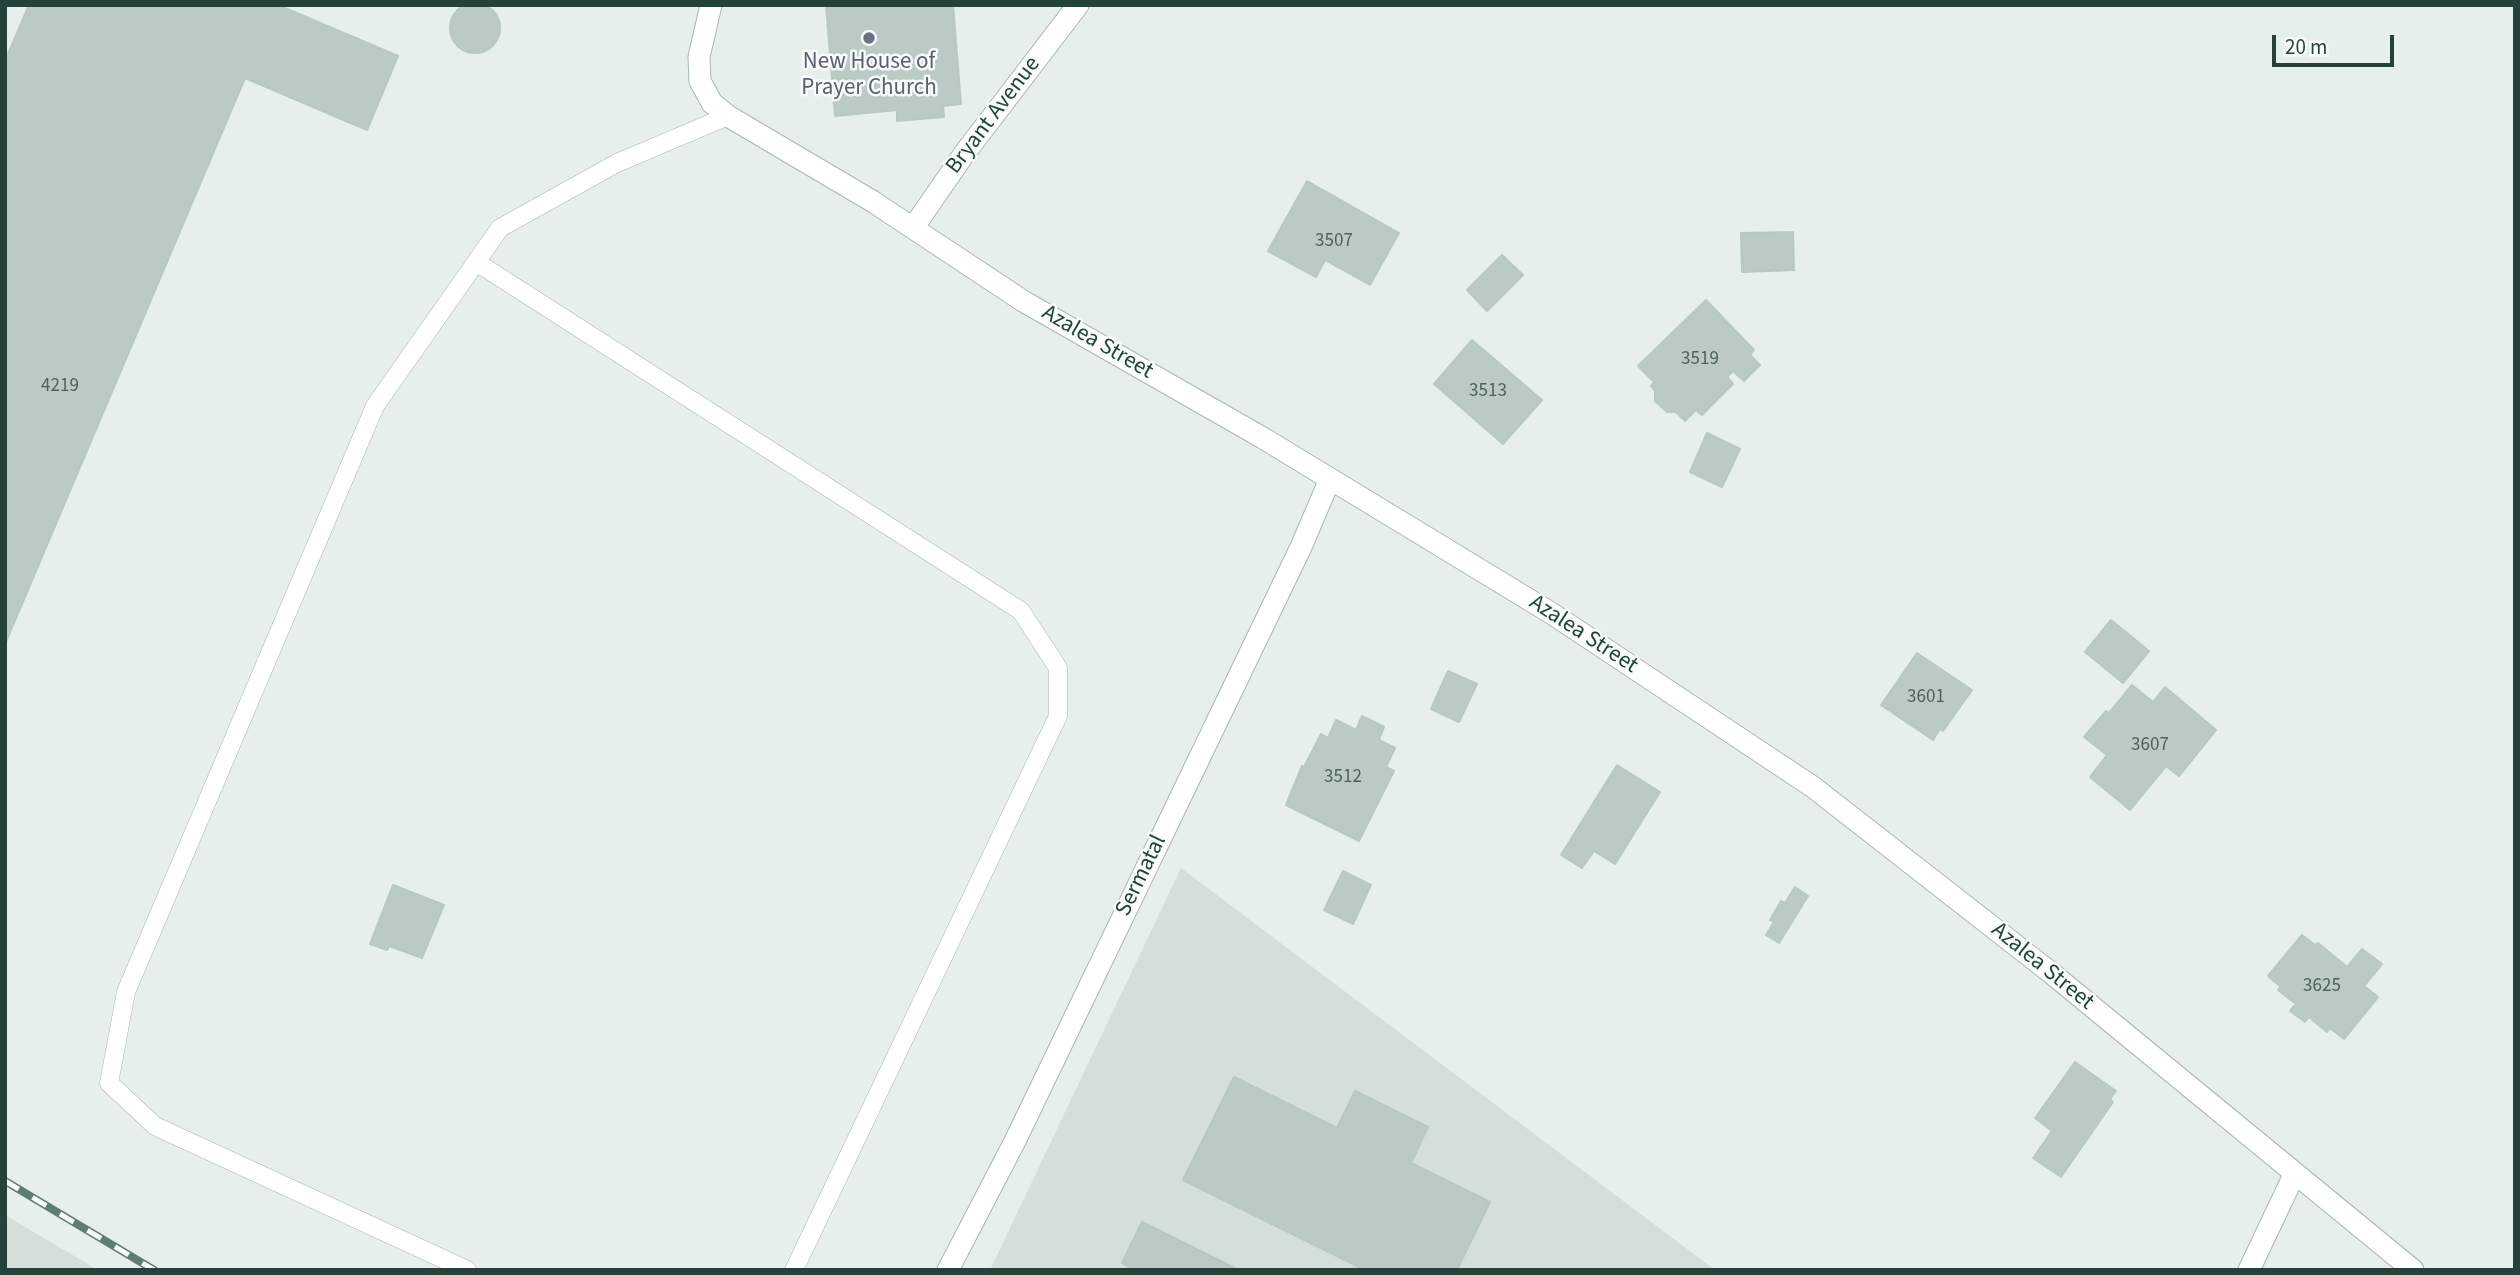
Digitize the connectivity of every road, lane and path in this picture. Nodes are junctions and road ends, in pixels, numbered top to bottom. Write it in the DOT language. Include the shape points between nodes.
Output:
graph roads {
  1 [pos="711,5"];
  2 [pos="1078,5"];
  3 [pos="729,116"];
  4 [pos="913,228"];
  5 [pos="476,262"];
  6 [pos="1331,479"];
  7 [pos="2295,1173"];
  8 [pos="467,1270"];
  9 [pos="794,1270"];
  10 [pos="948,1270"];
  11 [pos="2249,1270"];
  12 [pos="2413,1270"];
  1 -- 3 [label="street, Azalea Street" via="699,57 700,81 712,103"];
  2 -- 4 [label="street, Bryant Avenue"];
  3 -- 4 [label="street, Azalea Street"];
  3 -- 5 [label="lane" via="617,163 500,228"];
  4 -- 6 [label="street, Azalea Street" via="1023,301"];
  5 -- 8 [label="lane" via="375,406 126,992 109,1083 155,1126"];
  5 -- 9 [label="lane" via="1021,611 1058,668 1058,716"];
  6 -- 7 [label="street, Azalea Street" via="1551,613 1814,786"];
  6 -- 10 [label="street, Sermatal" via="1015,1141"];
  7 -- 11 [label="street"];
  7 -- 12 [label="street, Azalea Street"];
}
